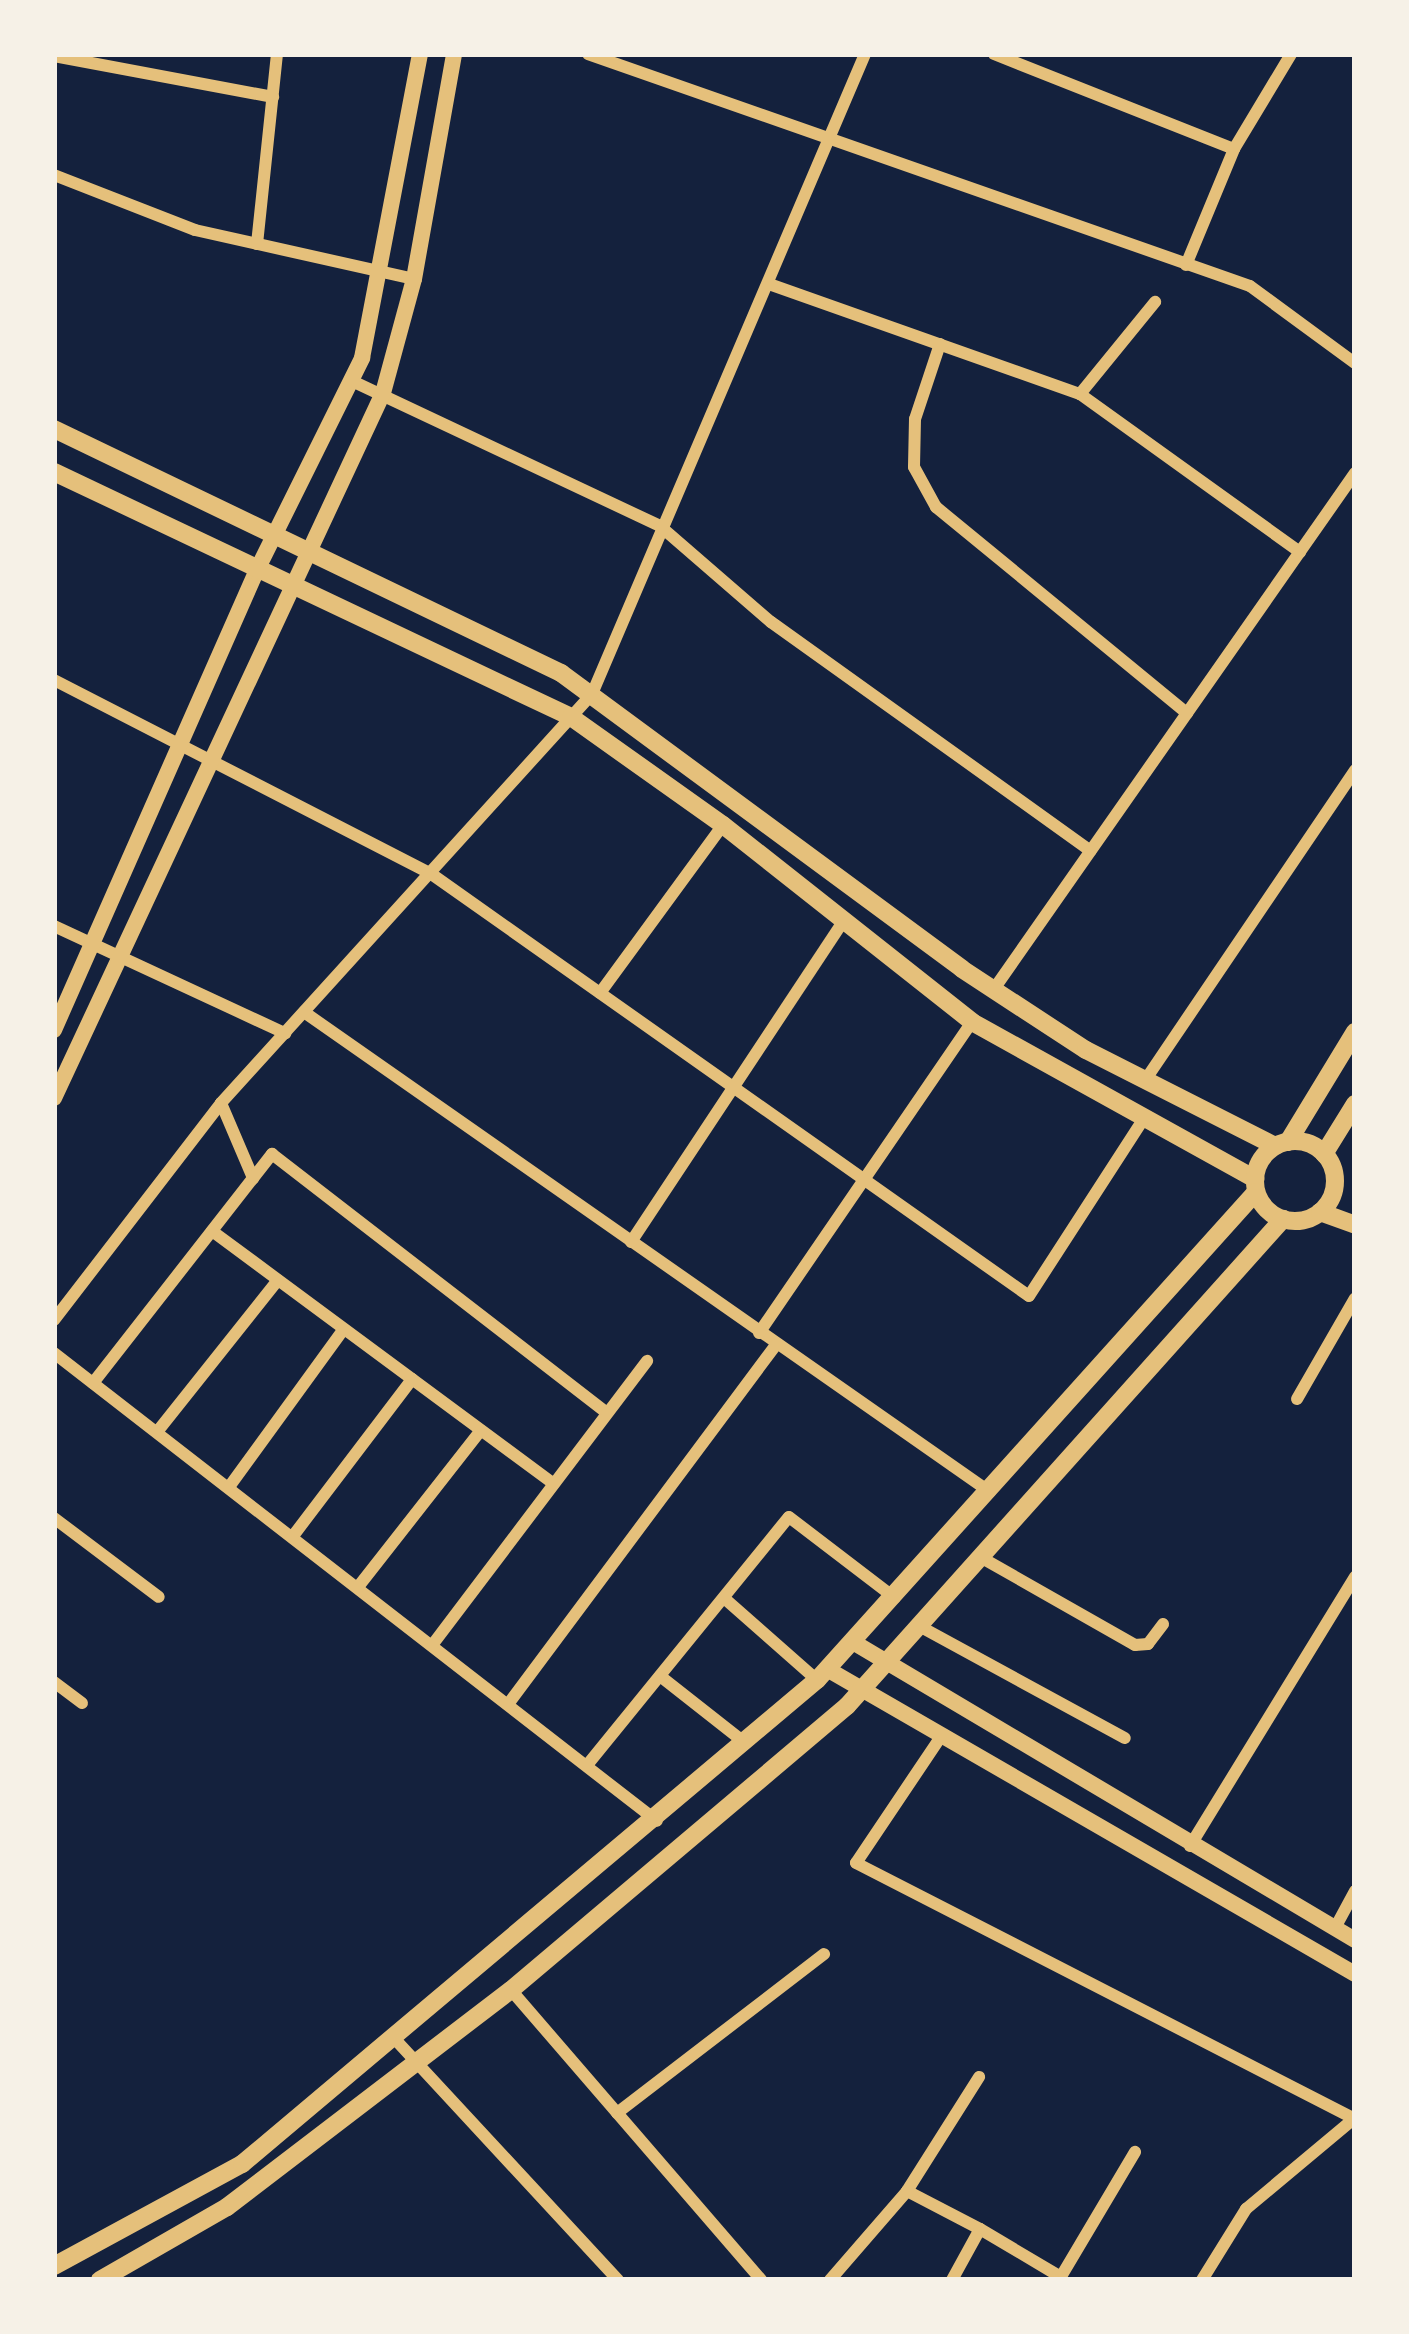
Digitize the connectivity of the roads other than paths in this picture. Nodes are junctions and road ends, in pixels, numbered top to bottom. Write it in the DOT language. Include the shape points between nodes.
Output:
graph roads {
  1 [pos="277,54"];
  2 [pos="420,54"];
  3 [pos="454,54"];
  4 [pos="588,54"];
  5 [pos="865,54"];
  6 [pos="994,54"];
  7 [pos="1291,54"];
  8 [pos="54,56"];
  9 [pos="273,97"];
  10 [pos="831,142"];
  11 [pos="1234,149"];
  12 [pos="54,175"];
  13 [pos="257,244"];
  14 [pos="1186,266"];
  15 [pos="382,272"];
  16 [pos="414,279"];
  17 [pos="770,284"];
  18 [pos="1155,302"];
  19 [pos="940,344"];
  20 [pos="1355,363"];
  21 [pos="352,381"];
  22 [pos="383,393"];
  23 [pos="1079,394"];
  24 [pos="54,429"];
  25 [pos="54,472"];
  26 [pos="1355,473"];
  27 [pos="660,526"];
  28 [pos="275,536"];
  29 [pos="306,550"];
  30 [pos="1300,552"];
  31 [pos="256,572"];
  32 [pos="288,588"];
  33 [pos="54,680"];
  34 [pos="592,694"];
  35 [pos="1187,713"];
  36 [pos="571,717"];
  37 [pos="184,744"];
  38 [pos="207,756"];
  39 [pos="1355,770"];
  40 [pos="723,825"];
  41 [pos="1091,851"];
  42 [pos="430,873"];
  43 [pos="843,922"];
  44 [pos="54,926"];
  45 [pos="93,946"];
  46 [pos="116,955"];
  47 [pos="994,989"];
  48 [pos="600,993"];
  49 [pos="304,1012"];
  50 [pos="972,1022"];
  51 [pos="54,1030"];
  52 [pos="1355,1032"];
  53 [pos="285,1033"];
  54 [pos="1146,1079"];
  55 [pos="735,1088"];
  56 [pos="54,1098"];
  57 [pos="221,1103"];
  58 [pos="1355,1104"];
  59 [pos="1144,1118"];
  60 [pos="1282,1144"];
  61 [pos="1324,1154"];
  62 [pos="253,1178"];
  63 [pos="1334,1178"];
  64 [pos="866,1181"];
  65 [pos="1256,1186"];
  66 [pos="1355,1186"];
  67 [pos="1320,1212"];
  68 [pos="1283,1220"];
  69 [pos="1355,1226"];
  70 [pos="212,1231"];
  71 [pos="631,1242"];
  72 [pos="278,1280"];
  73 [pos="1355,1298"];
  74 [pos="54,1320"];
  75 [pos="344,1329"];
  76 [pos="759,1333"];
  77 [pos="776,1345"];
  78 [pos="54,1353"];
  79 [pos="647,1360"];
  80 [pos="412,1379"];
  81 [pos="94,1383"];
  82 [pos="1298,1399"];
  83 [pos="607,1413"];
  84 [pos="481,1430"];
  85 [pos="157,1432"];
  86 [pos="554,1484"];
  87 [pos="229,1487"];
  88 [pos="991,1493"];
  89 [pos="54,1518"];
  90 [pos="293,1536"];
  91 [pos="982,1558"];
  92 [pos="1355,1576"];
  93 [pos="358,1587"];
  94 [pos="159,1597"];
  95 [pos="724,1598"];
  96 [pos="895,1598"];
  97 [pos="1163,1624"];
  98 [pos="921,1627"];
  99 [pos="853,1642"];
  100 [pos="433,1644"];
  101 [pos="886,1666"];
  102 [pos="822,1674"];
  103 [pos="661,1676"];
  104 [pos="54,1682"];
  105 [pos="862,1692"];
  106 [pos="82,1703"];
  107 [pos="509,1703"];
  108 [pos="941,1735"];
  109 [pos="1126,1738"];
  110 [pos="745,1743"];
  111 [pos="588,1764"];
  112 [pos="658,1821"];
  113 [pos="1190,1846"];
  114 [pos="1355,1891"];
  115 [pos="1335,1928"];
  116 [pos="1355,1940"];
  117 [pos="824,1954"];
  118 [pos="1355,1974"];
  119 [pos="512,1990"];
  120 [pos="393,2037"];
  121 [pos="415,2064"];
  122 [pos="979,2077"];
  123 [pos="617,2113"];
  124 [pos="1355,2119"];
  125 [pos="1135,2152"];
  126 [pos="907,2191"];
  127 [pos="980,2229"];
  128 [pos="54,2266"];
  129 [pos="1060,2278"];
  130 [pos="100,2280"];
  131 [pos="617,2280"];
  132 [pos="761,2280"];
  133 [pos="830,2280"];
  134 [pos="952,2280"];
  135 [pos="1202,2280"];
  1 -- 9 [label="street"];
  2 -- 15 [label="street"];
  3 -- 16 [label="street"];
  4 -- 10 [label="street"];
  5 -- 10 [label="street"];
  6 -- 11 [label="street"];
  7 -- 11 [label="street"];
  8 -- 9 [label="street"];
  9 -- 13 [label="street"];
  10 -- 14 [label="street"];
  10 -- 17 [label="street"];
  11 -- 14 [label="street"];
  12 -- 13 [label="street" via="195,230"];
  13 -- 15 [label="street"];
  14 -- 20 [label="street" via="1250,286"];
  15 -- 16 [label="street"];
  15 -- 21 [label="street"];
  16 -- 22 [label="street"];
  17 -- 19 [label="street"];
  17 -- 27 [label="street"];
  18 -- 23 [label="street"];
  19 -- 23 [label="street"];
  19 -- 35 [label="street" via="915,418 914,467 936,507"];
  21 -- 22 [label="street"];
  21 -- 28 [label="street"];
  22 -- 27 [label="street"];
  22 -- 29 [label="street"];
  23 -- 30 [label="street"];
  24 -- 28 [label="main road"];
  25 -- 31 [label="main road"];
  26 -- 30 [label="street"];
  27 -- 34 [label="street"];
  27 -- 41 [label="street" via="771,622"];
  28 -- 29 [label="main road"];
  28 -- 31 [label="street"];
  29 -- 32 [label="street"];
  29 -- 34 [label="main road"];
  30 -- 35 [label="street"];
  31 -- 32 [label="main road"];
  31 -- 37 [label="street"];
  32 -- 36 [label="main road"];
  32 -- 38 [label="street"];
  33 -- 37 [label="street"];
  34 -- 36 [label="street"];
  34 -- 47 [label="main road"];
  35 -- 41 [label="street"];
  36 -- 40 [label="main road"];
  36 -- 42 [label="street"];
  37 -- 38 [label="street"];
  37 -- 45 [label="street"];
  38 -- 42 [label="street"];
  38 -- 46 [label="street"];
  39 -- 54 [label="street"];
  40 -- 43 [label="main road"];
  40 -- 48 [label="street"];
  41 -- 47 [label="street"];
  42 -- 48 [label="street"];
  42 -- 49 [label="street"];
  43 -- 50 [label="main road"];
  43 -- 55 [label="street"];
  44 -- 45 [label="street"];
  45 -- 46 [label="street"];
  45 -- 51 [label="street"];
  46 -- 53 [label="street"];
  46 -- 56 [label="street"];
  47 -- 54 [label="main road"];
  48 -- 55 [label="street"];
  49 -- 53 [label="street"];
  49 -- 71 [label="street"];
  50 -- 59 [label="main road"];
  50 -- 64 [label="street"];
  52 -- 60 [label="main road"];
  53 -- 57 [label="street"];
  54 -- 60 [label="main road"];
  55 -- 64 [label="street"];
  55 -- 71 [label="street"];
  57 -- 62 [label="street"];
  57 -- 74 [label="street"];
  58 -- 61 [label="main road"];
  59 -- 64 [label="street" via="1029,1296"];
  59 -- 65 [label="main road"];
  60 -- 61 [label="main road"];
  60 -- 65 [label="main road"];
  61 -- 63 [label="main road"];
  62 -- 70 [label="street"];
  62 -- 83 [label="street" via="272,1154"];
  63 -- 66 [label="main road"];
  63 -- 67 [label="main road"];
  64 -- 76 [label="street"];
  65 -- 68 [label="main road"];
  65 -- 88 [label="main road"];
  67 -- 68 [label="main road"];
  67 -- 69 [label="main road"];
  68 -- 91 [label="main road"];
  70 -- 72 [label="street"];
  70 -- 81 [label="street"];
  71 -- 76 [label="street"];
  72 -- 75 [label="street"];
  72 -- 85 [label="street"];
  73 -- 82 [label="street"];
  75 -- 80 [label="street"];
  75 -- 87 [label="street"];
  76 -- 77 [label="street"];
  77 -- 88 [label="street"];
  77 -- 107 [label="street"];
  78 -- 81 [label="street"];
  79 -- 83 [label="street"];
  80 -- 84 [label="street"];
  80 -- 90 [label="street"];
  81 -- 85 [label="street"];
  83 -- 86 [label="street"];
  84 -- 86 [label="street"];
  84 -- 93 [label="street"];
  85 -- 87 [label="street"];
  86 -- 100 [label="street"];
  87 -- 90 [label="street"];
  88 -- 96 [label="main road"];
  89 -- 94 [label="street"];
  90 -- 93 [label="street"];
  91 -- 97 [label="street" via="1135,1646 1148,1644"];
  91 -- 98 [label="main road"];
  92 -- 113 [label="street"];
  93 -- 100 [label="street"];
  95 -- 96 [label="street" via="789,1517"];
  95 -- 102 [label="street"];
  95 -- 103 [label="street"];
  96 -- 99 [label="main road"];
  98 -- 101 [label="main road"];
  98 -- 109 [label="street"];
  99 -- 101 [label="street"];
  99 -- 102 [label="main road"];
  100 -- 107 [label="street"];
  101 -- 105 [label="main road"];
  101 -- 113 [label="street"];
  102 -- 105 [label="street"];
  102 -- 110 [label="main road"];
  103 -- 110 [label="street"];
  103 -- 111 [label="street"];
  104 -- 106 [label="street"];
  105 -- 108 [label="street"];
  105 -- 119 [label="main road"];
  107 -- 111 [label="street"];
  108 -- 118 [label="street"];
  108 -- 124 [label="street" via="856,1863"];
  110 -- 112 [label="main road"];
  111 -- 112 [label="street"];
  112 -- 120 [label="main road"];
  113 -- 115 [label="street"];
  114 -- 115 [label="street"];
  115 -- 116 [label="street"];
  117 -- 123 [label="street"];
  119 -- 121 [label="main road"];
  119 -- 123 [label="street"];
  120 -- 121 [label="street"];
  120 -- 128 [label="main road" via="242,2164"];
  121 -- 130 [label="main road" via="227,2207"];
  121 -- 131 [label="street"];
  122 -- 126 [label="street"];
  123 -- 132 [label="street"];
  124 -- 135 [label="street" via="1246,2209"];
  125 -- 129 [label="street"];
  126 -- 127 [label="street"];
  126 -- 133 [label="street"];
  127 -- 129 [label="street"];
  127 -- 134 [label="street"];
}
